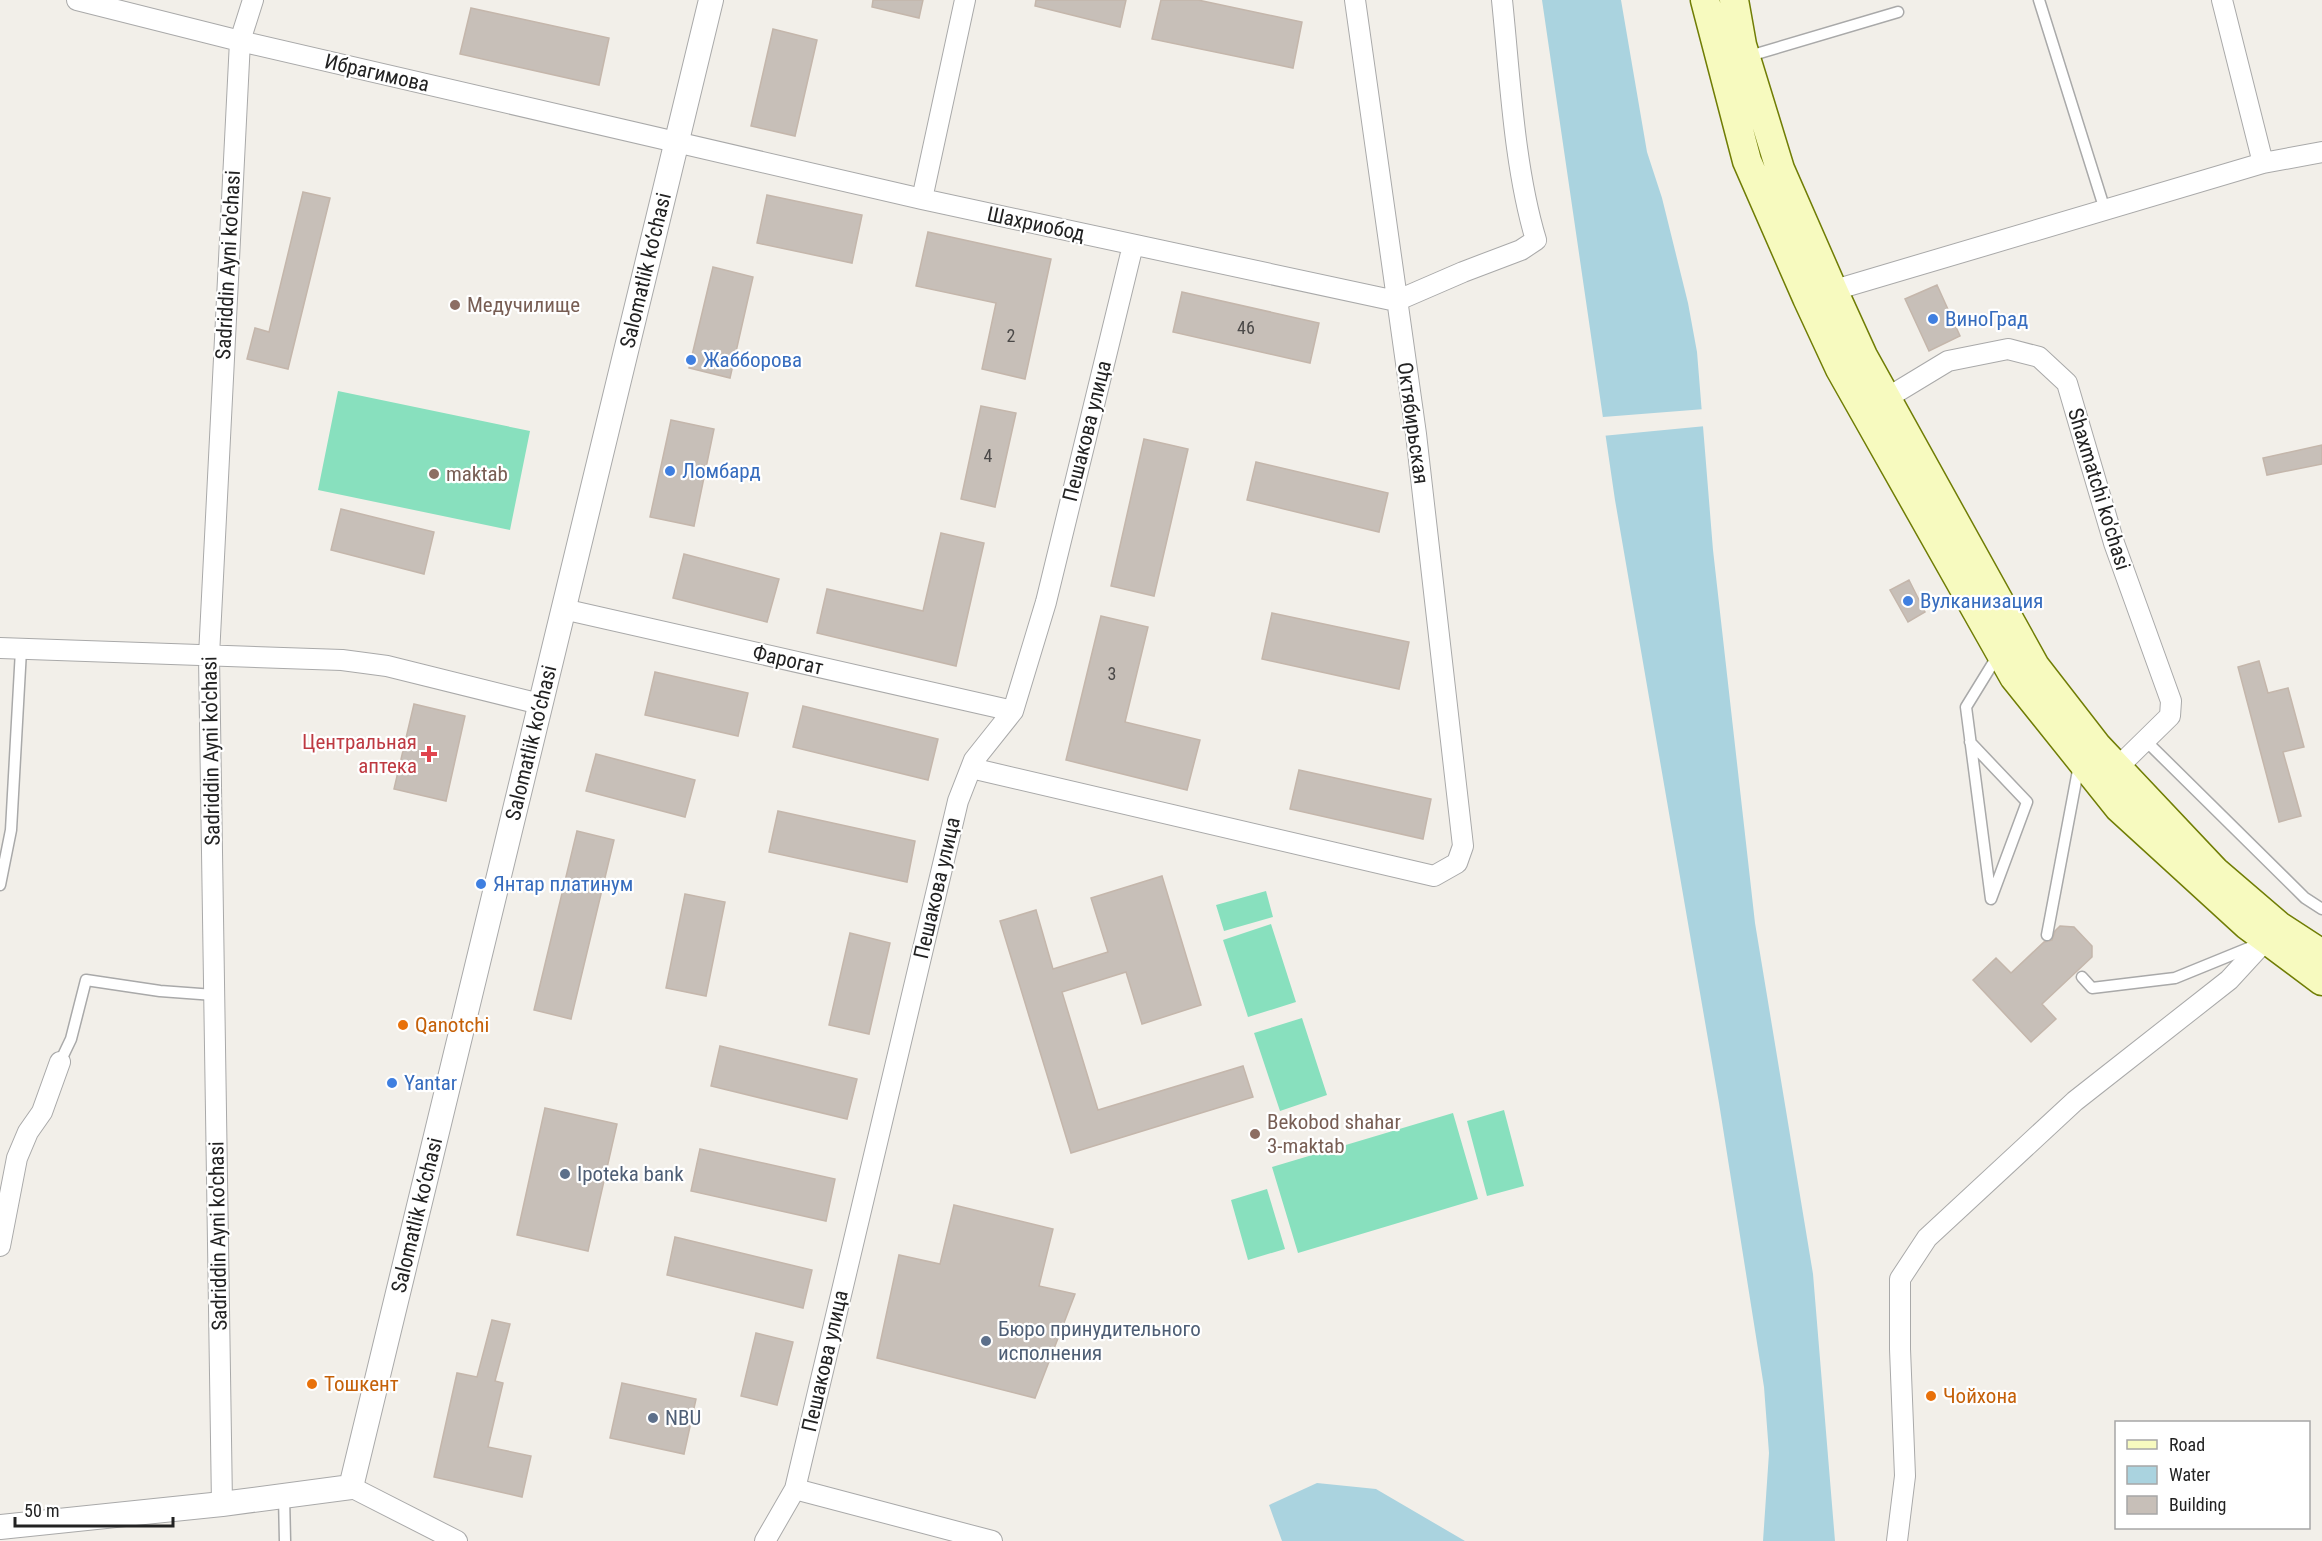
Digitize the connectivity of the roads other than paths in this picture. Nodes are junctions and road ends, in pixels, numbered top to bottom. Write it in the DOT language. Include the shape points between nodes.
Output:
graph roads {
  1 [pos="77,0"];
  2 [pos="253,0"];
  3 [pos="711,0"];
  4 [pos="965,0"];
  5 [pos="1356,0"];
  6 [pos="1502,0"];
  7 [pos="1706,0"];
  8 [pos="1734,0"];
  9 [pos="2038,0"];
  10 [pos="2222,0"];
  11 [pos="1898,12"];
  12 [pos="240,41"];
  13 [pos="1746,57"];
  14 [pos="678,142"];
  15 [pos="2322,153"];
  16 [pos="2263,164"];
  17 [pos="922,199"];
  18 [pos="2105,210"];
  19 [pos="1133,245"];
  20 [pos="1820,294"];
  21 [pos="1396,301"];
  22 [pos="1876,405"];
  23 [pos="563,609"];
  24 [pos="0,648"];
  25 [pos="21,650"];
  26 [pos="1999,652"];
  27 [pos="209,656"];
  28 [pos="540,704"];
  29 [pos="1013,711"];
  30 [pos="2145,740"];
  31 [pos="1971,742"];
  32 [pos="2088,753"];
  33 [pos="970,768"];
  34 [pos="2117,768"];
  35 [pos="0,885"];
  36 [pos="2322,909"];
  37 [pos="2273,933"];
  38 [pos="2047,935"];
  39 [pos="2322,954"];
  40 [pos="2082,977"];
  41 [pos="2322,981"];
  42 [pos="214,995"];
  43 [pos="60,1062"];
  44 [pos="0,1246"];
  45 [pos="351,1487"];
  46 [pos="795,1489"];
  47 [pos="284,1496"];
  48 [pos="222,1504"];
  49 [pos="0,1527"];
  50 [pos="285,1541"];
  51 [pos="457,1541"];
  52 [pos="765,1541"];
  53 [pos="992,1541"];
  54 [pos="1897,1541"];
  1 -- 12 [label="street, Ибрагимова"];
  2 -- 12 [label="street, Sadriddin Ayni ko'chasi"];
  3 -- 14 [label="street, Salomatlik ko‘chasi"];
  4 -- 17 [label="street"];
  5 -- 21 [label="street, Октябирьская"];
  6 -- 21 [label="street" via="1521,173 1536,240 1521,250"];
  7 -- 20 [label="main road" via="1747,161"];
  8 -- 13 [label="main road"];
  9 -- 18 [label="lane"];
  10 -- 16 [label="street"];
  11 -- 13 [label="lane"];
  12 -- 14 [label="street, Ибрагимова"];
  12 -- 27 [label="street, Sadriddin Ayni ko'chasi"];
  13 -- 20 [label="main road"];
  14 -- 17 [label="street, Шахриобод"];
  14 -- 23 [label="street, Salomatlik ko‘chasi"];
  15 -- 16 [label="street"];
  16 -- 18 [label="street"];
  17 -- 19 [label="street, Шахриобод"];
  18 -- 20 [label="street"];
  19 -- 21 [label="street, Шахриобод"];
  19 -- 29 [label="street, Пешакова улица" via="1046,602"];
  20 -- 22 [label="main road" via="1863,356"];
  21 -- 33 [label="street, Октябирьская" via="1416,434 1463,846 1457,863 1434,876"];
  22 -- 26 [label="main road"];
  22 -- 30 [label="street, Shaxmatchi ko'chasi" via="1948,362 2008,349 2039,357 2067,383 2114,543 2171,701 2170,716"];
  22 -- 32 [label="main road"];
  23 -- 28 [label="street, Salomatlik ko‘chasi"];
  23 -- 29 [label="street, Фарогат"];
  24 -- 25 [label="street"];
  25 -- 27 [label="street"];
  25 -- 35 [label="lane" via="11,830"];
  26 -- 31 [label="lane" via="1966,707"];
  26 -- 32 [label="main road" via="2013,677"];
  27 -- 28 [label="street" via="342,660 387,666"];
  27 -- 42 [label="street, Sadriddin Ayni ko'chasi"];
  28 -- 45 [label="street, Salomatlik ko‘chasi"];
  29 -- 33 [label="street, Пешакова улица"];
  30 -- 34 [label="street, Shaxmatchi ko'chasi"];
  30 -- 36 [label="lane" via="2305,898"];
  31 -- 31 [label="lane" via="1976,787 1991,899 2028,802"];
  32 -- 34 [label="main road"];
  32 -- 37 [label="main road" via="2119,808 2247,926"];
  32 -- 38 [label="lane"];
  33 -- 46 [label="street, Пешакова улица" via="958,801"];
  34 -- 37 [label="main road"];
  37 -- 39 [label="main road"];
  37 -- 40 [label="lane" via="2175,978 2092,988"];
  37 -- 41 [label="main road"];
  37 -- 54 [label="street" via="2229,980 2075,1101 1927,1238 1900,1279 1905,1476"];
  42 -- 43 [label="lane" via="160,992 86,980 71,1039"];
  42 -- 48 [label="street, Sadriddin Ayni ko'chasi"];
  43 -- 44 [label="street" via="42,1112 17,1158"];
  45 -- 47 [label="street"];
  45 -- 51 [label="street"];
  46 -- 52 [label="street, Пешакова улица"];
  46 -- 53 [label="street"];
  47 -- 48 [label="street"];
  47 -- 50 [label="lane"];
  48 -- 49 [label="street"];
}
